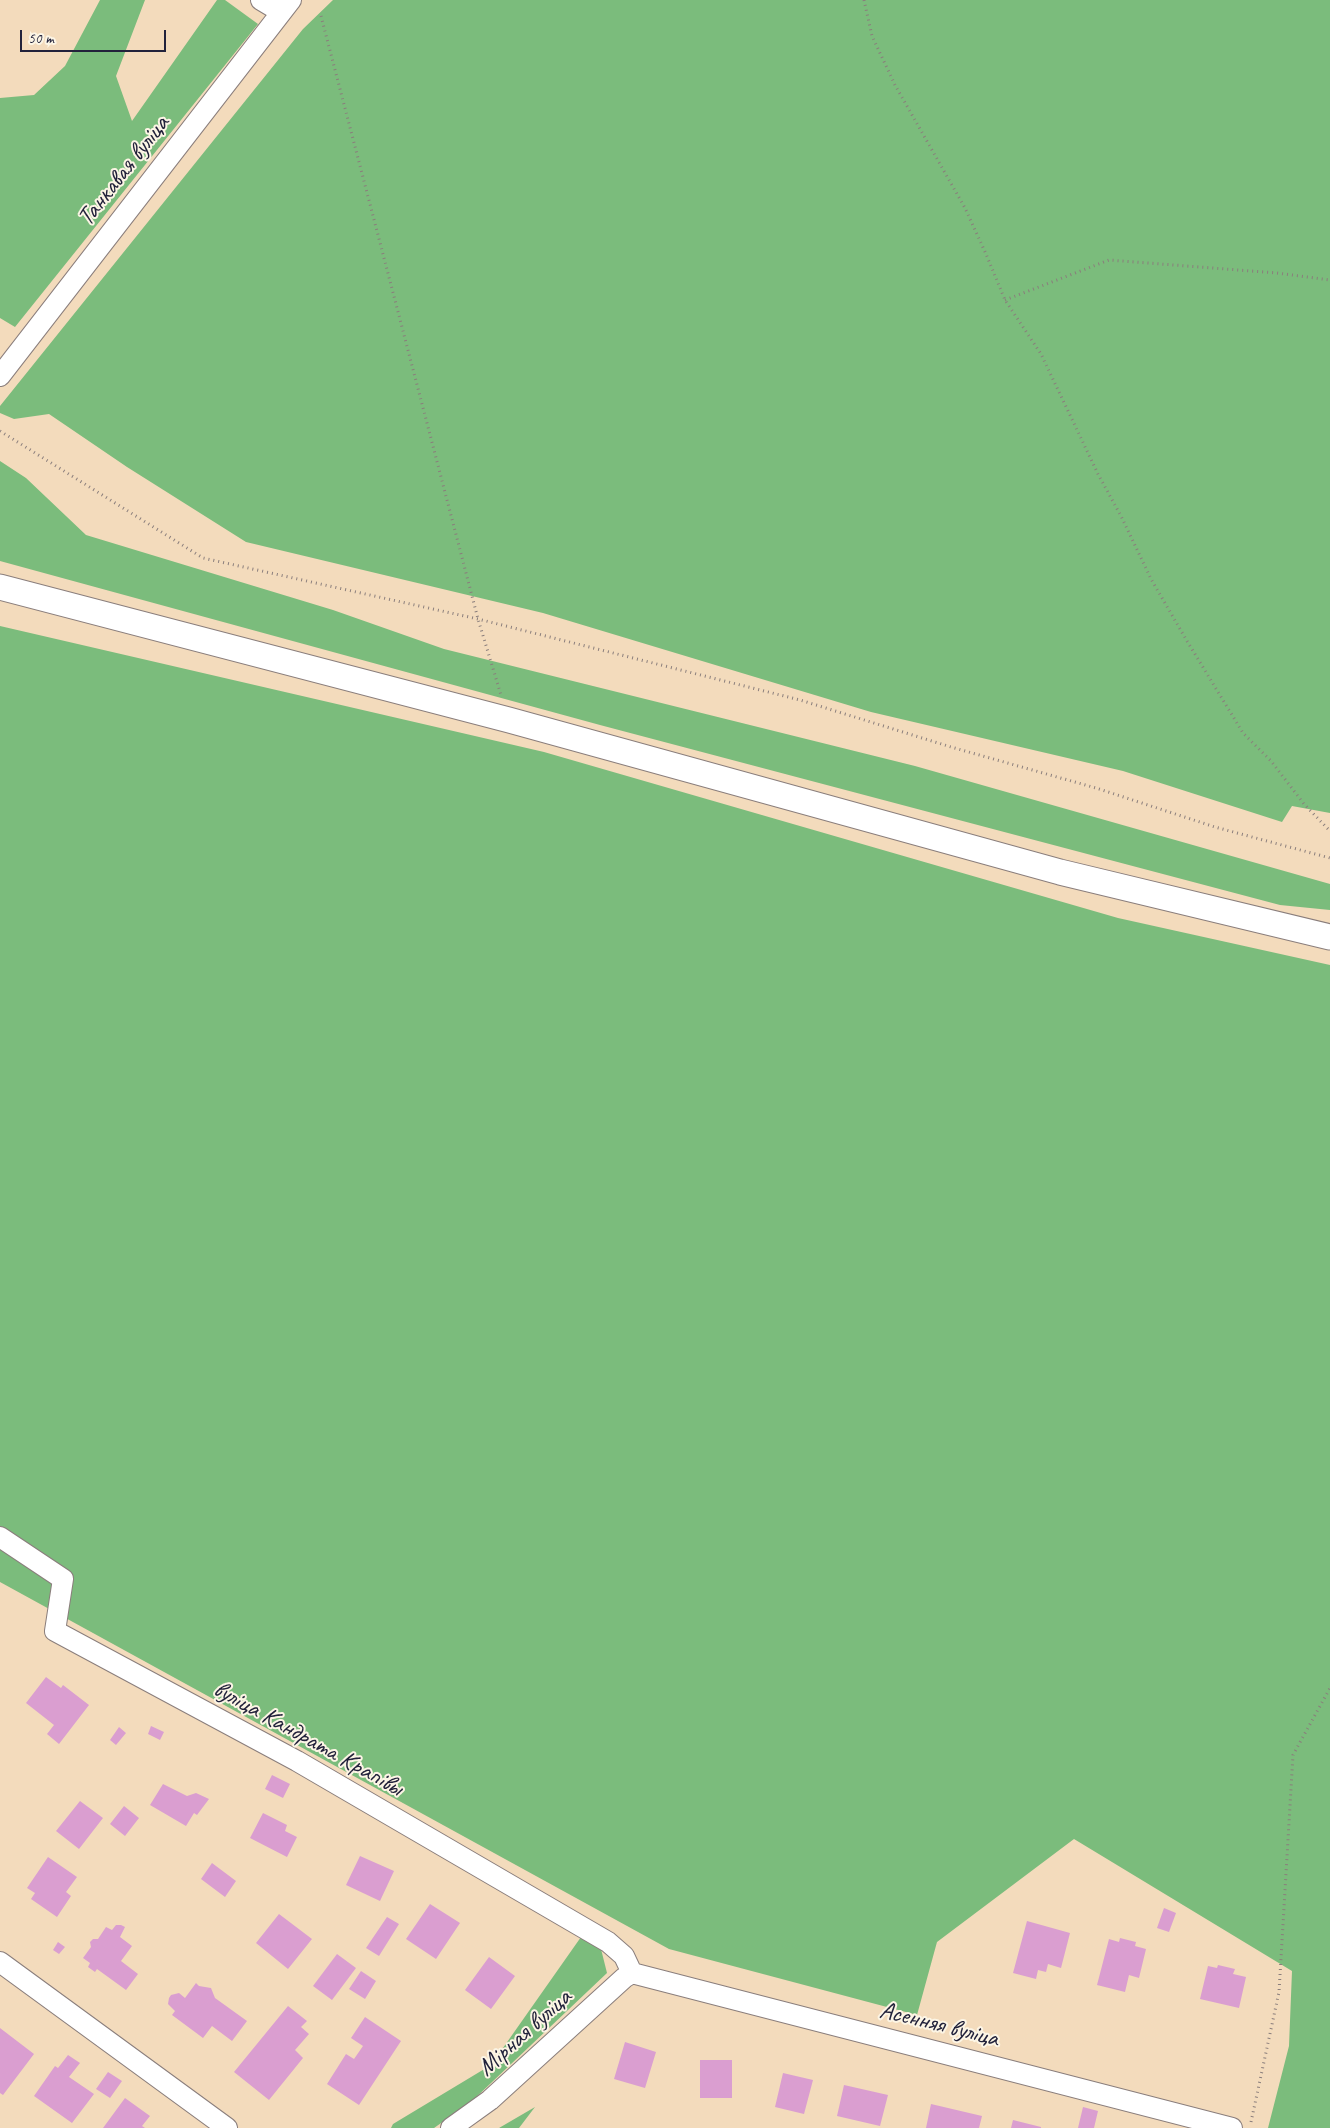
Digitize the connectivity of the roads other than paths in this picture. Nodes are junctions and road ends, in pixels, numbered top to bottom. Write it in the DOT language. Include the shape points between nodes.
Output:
graph roads {
  1 [pos="260,0"];
  2 [pos="286,6"];
  3 [pos="0,376"];
  4 [pos="0,587"];
  5 [pos="1330,938"];
  6 [pos="0,1537"];
  7 [pos="0,1962"];
  8 [pos="632,1973"];
  9 [pos="226,2128"];
  10 [pos="451,2128"];
  11 [pos="1232,2128"];
  1 -- 2 [label="street"];
  2 -- 3 [label="street, Танкавая вуліца"];
  4 -- 5 [label="main road" via="509,720 1060,872"];
  6 -- 8 [label="street, вуліца Кандрата Крапівы" via="63,1579 55,1631 297,1761 600,1937 624,1956"];
  7 -- 9 [label="street"];
  8 -- 10 [label="street, Мірная вуліца" via="490,2100"];
  8 -- 11 [label="street, Асенняя вуліца"];
}
